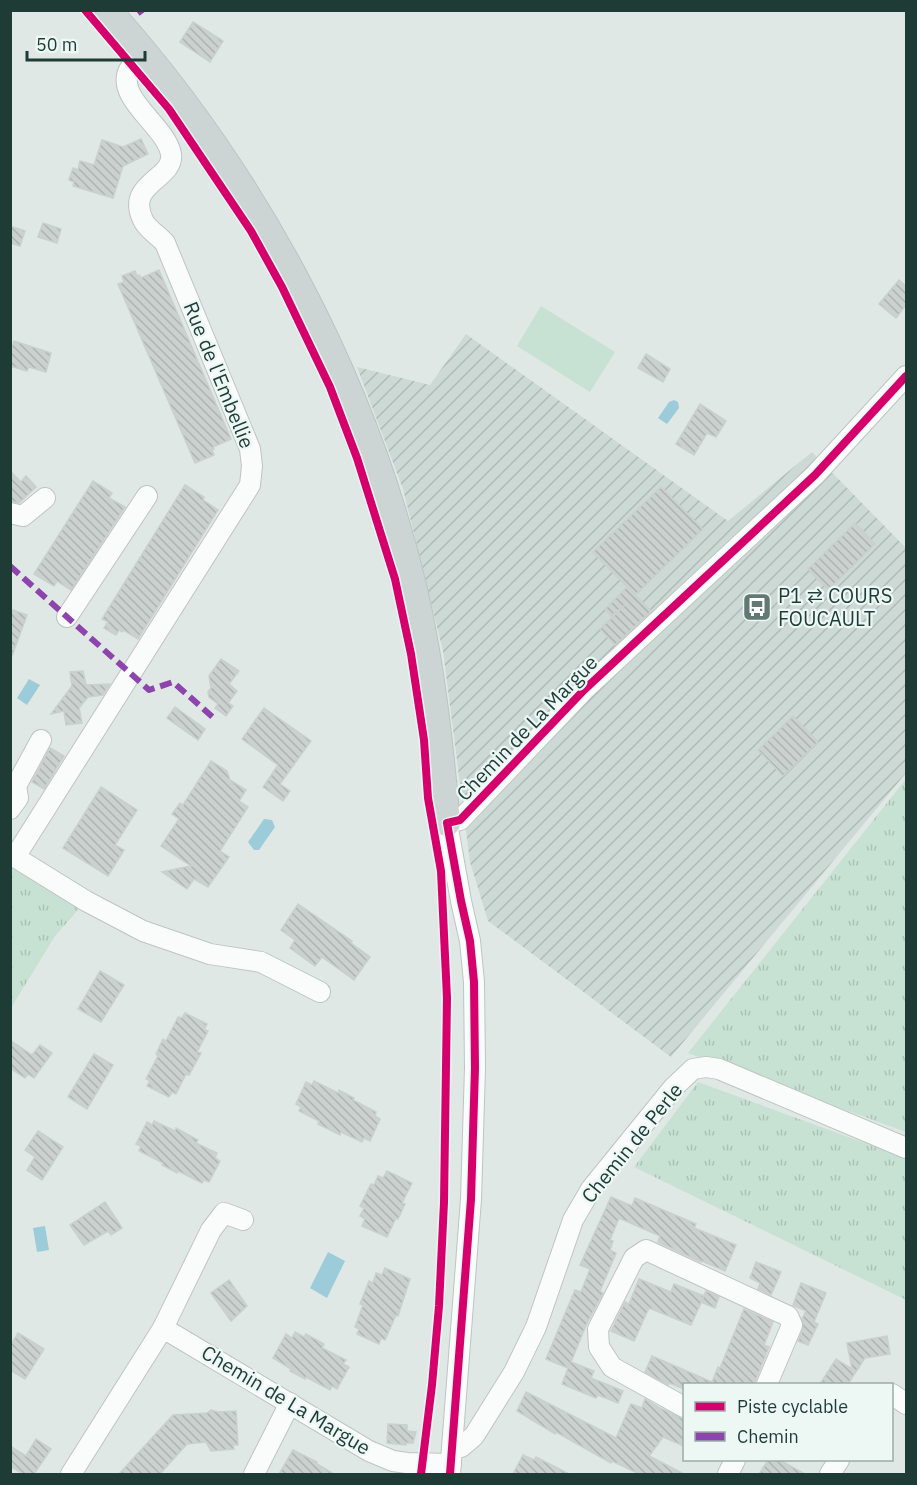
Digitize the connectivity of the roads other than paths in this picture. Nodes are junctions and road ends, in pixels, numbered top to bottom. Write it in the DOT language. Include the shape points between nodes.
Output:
graph roads {
  1 [pos="108,10"];
  2 [pos="146,54"];
  3 [pos="906,376"];
  4 [pos="147,496"];
  5 [pos="45,498"];
  6 [pos="10,513"];
  7 [pos="67,617"];
  8 [pos="41,740"];
  9 [pos="13,786"];
  10 [pos="10,808"];
  11 [pos="447,823"];
  12 [pos="13,856"];
  13 [pos="320,992"];
  14 [pos="906,1148"];
  15 [pos="243,1220"];
  16 [pos="163,1328"];
  17 [pos="767,1383"];
  18 [pos="893,1395"];
  19 [pos="290,1403"];
  20 [pos="906,1404"];
  21 [pos="683,1406"];
  22 [pos="838,1461"];
  23 [pos="451,1462"];
  24 [pos="71,1474"];
  25 [pos="254,1474"];
  26 [pos="830,1474"];
  1 -- 2 [label="main road"];
  2 -- 11 [label="main road" via="197,120 269,229 315,318 354,407 391,506 415,594 433,688"];
  2 -- 12 [label="street, Rue de l'Embellie" via="129,69 127,89 166,140 171,160 141,193 139,207 143,222 165,243 250,449 250,485"];
  3 -- 11 [label="street, Chemin de La Margue" via="815,475 585,690 460,820"];
  4 -- 7 [label="street"];
  5 -- 6 [label="street" via="23,516"];
  8 -- 9 [label="street"];
  9 -- 10 [label="street" via="18,798"];
  11 -- 23 [label="street, Chemin de La Margue" via="470,941 475,1057 471,1199"];
  12 -- 13 [label="street" via="143,931 210,954 261,962"];
  14 -- 23 [label="street, Chemin de Perle" via="719,1069 693,1069 591,1189 573,1220 536,1327 514,1372 474,1436"];
  15 -- 16 [label="street" via="224,1213 211,1230"];
  16 -- 19 [label="street, Chemin de La Margue"];
  16 -- 24 [label="street"];
  17 -- 21 [label="street" via="792,1325 788,1316 646,1250 634,1258 598,1329 599,1347 612,1367"];
  18 -- 20 [label="street"];
  19 -- 23 [label="street, Chemin de La Margue" via="369,1451 393,1461"];
  19 -- 25 [label="street"];
  22 -- 26 [label="street"];
}
